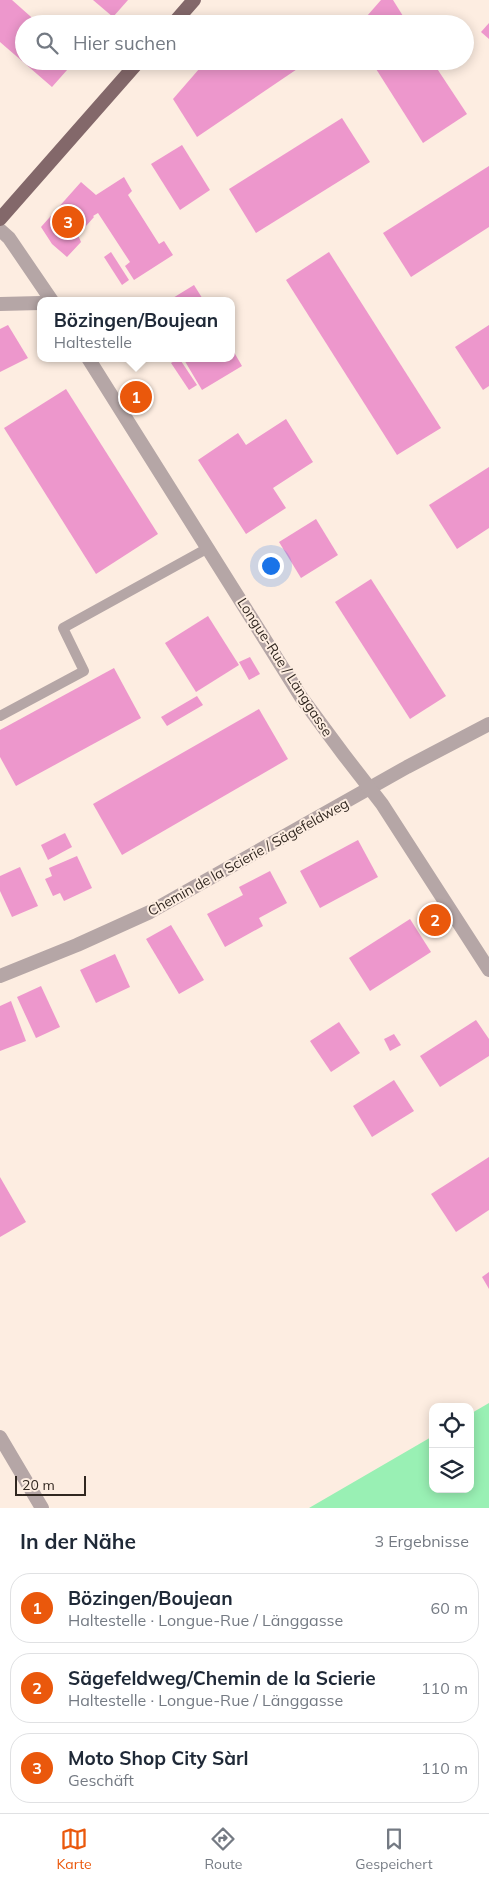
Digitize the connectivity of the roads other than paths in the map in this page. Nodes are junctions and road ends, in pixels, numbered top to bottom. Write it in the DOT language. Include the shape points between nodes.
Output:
graph roads {
  1 [pos="194,0"];
  2 [pos="181,15"];
  3 [pos="131,70"];
  4 [pos="0,219"];
  5 [pos="0,230"];
  6 [pos="49,297"];
  7 [pos="37,303"];
  8 [pos="0,304"];
  9 [pos="91,362"];
  10 [pos="208,548"];
  11 [pos="0,716"];
  12 [pos="489,724"];
  13 [pos="371,788"];
  14 [pos="489,970"];
  15 [pos="0,976"];
  16 [pos="0,1437"];
  17 [pos="42,1508"];
  1 -- 2 [label="main road"];
  3 -- 4 [label="main road"];
  5 -- 6 [label="street" via="9,238"];
  7 -- 8 [label="street"];
  9 -- 10 [label="street, Longue-Rue / Länggasse"];
  10 -- 11 [label="lane" via="63,628 84,671"];
  10 -- 13 [label="street, Longue-Rue / Länggasse" via="301,697"];
  12 -- 13 [label="street, Chemin de la Scierie / Sägefeldweg"];
  13 -- 14 [label="street, Longue-Rue / Länggasse"];
  13 -- 15 [label="street, Chemin de la Scierie / Sägefeldweg" via="150,912"];
  16 -- 17 [label="street"];
}
